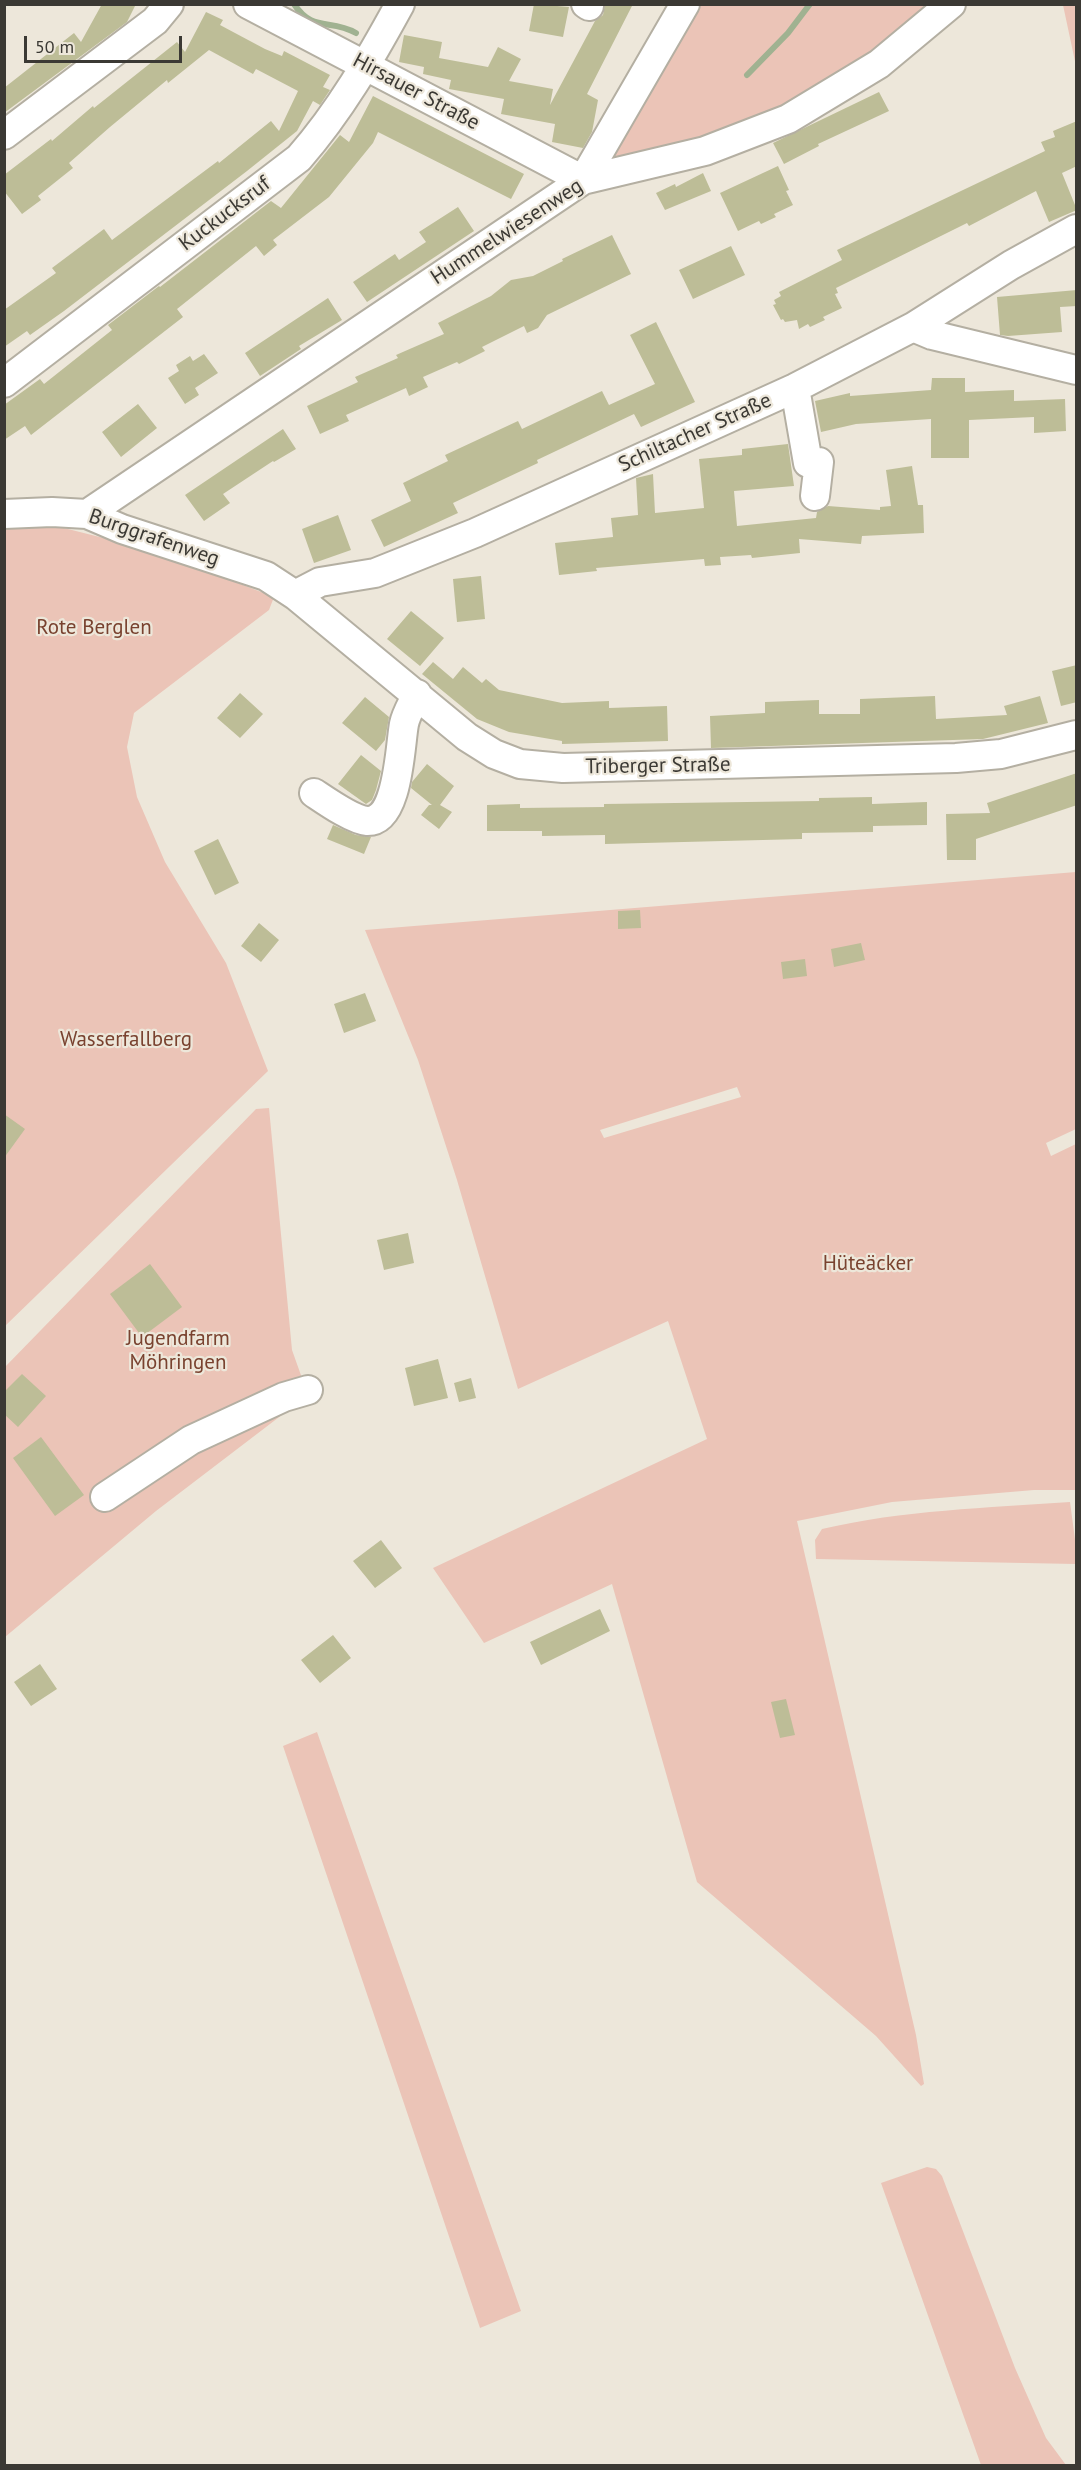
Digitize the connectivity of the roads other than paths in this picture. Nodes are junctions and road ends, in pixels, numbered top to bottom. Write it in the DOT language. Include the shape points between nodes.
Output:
graph roads {
  1 [pos="169,4"];
  2 [pos="248,4"];
  3 [pos="400,4"];
  4 [pos="685,4"];
  5 [pos="951,4"];
  6 [pos="367,65"];
  7 [pos="4,135"];
  8 [pos="583,180"];
  9 [pos="1077,229"];
  10 [pos="913,327"];
  11 [pos="1077,370"];
  12 [pos="4,383"];
  13 [pos="795,388"];
  14 [pos="814,496"];
  15 [pos="4,514"];
  16 [pos="87,514"];
  17 [pos="295,595"];
  18 [pos="417,694"];
  19 [pos="1077,735"];
  20 [pos="314,794"];
  21 [pos="308,1390"];
  22 [pos="105,1497"];
  1 -- 7 [label="street" via="155,21"];
  2 -- 6 [label="street, Hirsauer Straße"];
  3 -- 6 [label="street, Kuckucksruf"];
  4 -- 8 [label="street"];
  5 -- 8 [label="street, Hummelwiesenweg" via="879,64 788,119 705,151"];
  6 -- 8 [label="street, Hirsauer Straße"];
  6 -- 12 [label="street, Kuckucksruf" via="299,158"];
  8 -- 16 [label="street, Hummelwiesenweg"];
  9 -- 10 [label="street, Schiltacher Straße"];
  10 -- 11 [label="street" via="932,336"];
  10 -- 13 [label="street, Schiltacher Straße"];
  13 -- 14 [label="street" via="808,463 819,462"];
  13 -- 17 [label="street, Schiltacher Straße" via="474,533 375,573 320,582"];
  15 -- 16 [label="street, Burggrafenweg"];
  16 -- 17 [label="street, Burggrafenweg" via="266,576"];
  17 -- 18 [label="street, Triberger Straße"];
  18 -- 19 [label="street, Triberger Straße" via="467,737 494,754 520,764 563,768 956,758 1001,754"];
  18 -- 20 [label="street" via="405,722 395,787 376,819 358,819"];
  21 -- 22 [label="street" via="191,1440"];
}
